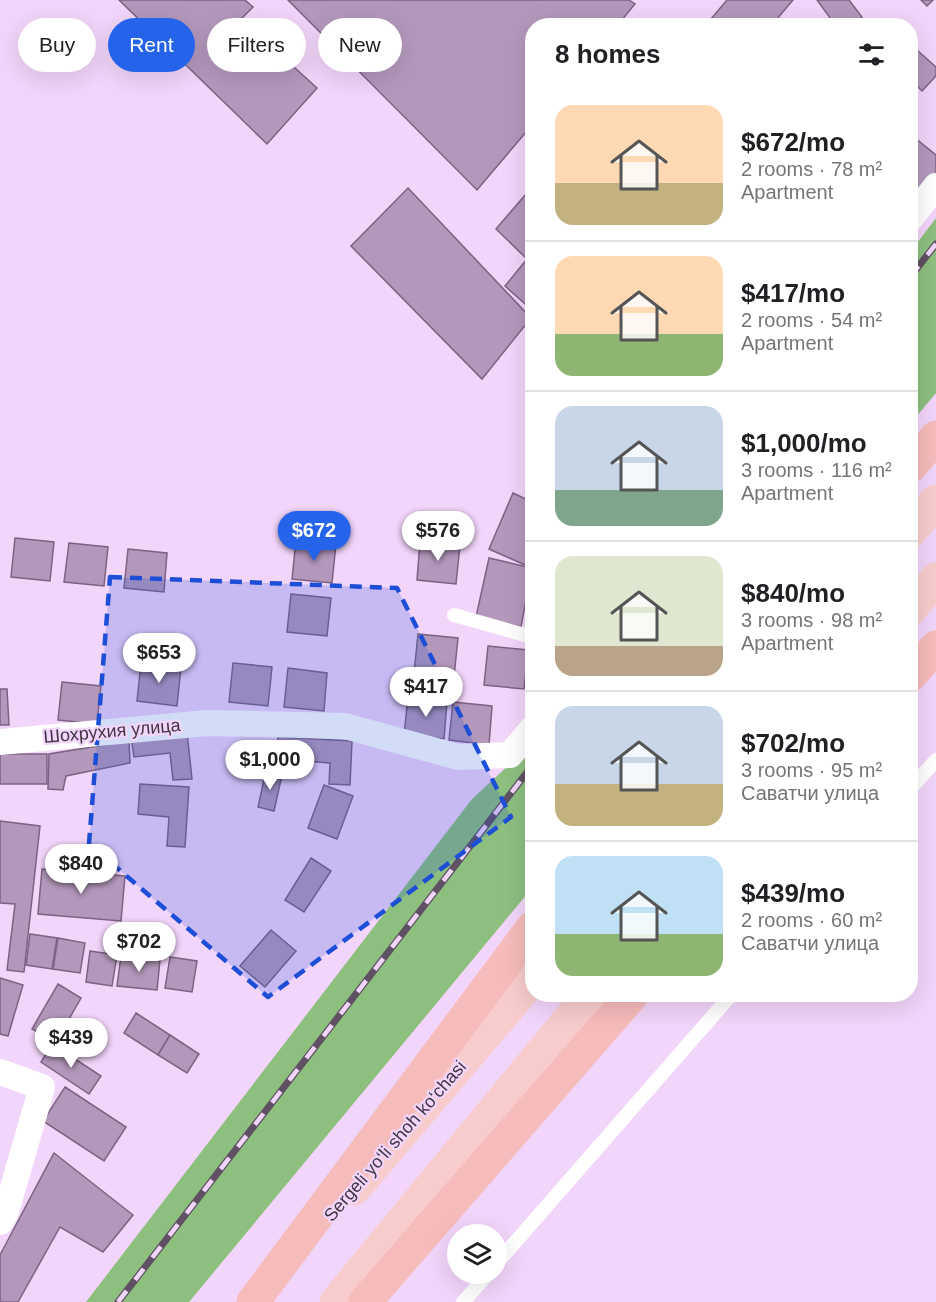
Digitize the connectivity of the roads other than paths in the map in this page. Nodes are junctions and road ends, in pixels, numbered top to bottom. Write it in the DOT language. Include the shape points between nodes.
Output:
graph roads {
  1 [pos="936,186"];
  2 [pos="918,209"];
  3 [pos="936,437"];
  4 [pos="918,458"];
  5 [pos="936,501"];
  6 [pos="918,522"];
  7 [pos="936,579"];
  8 [pos="918,600"];
  9 [pos="454,615"];
  10 [pos="525,635"];
  11 [pos="936,647"];
  12 [pos="918,667"];
  13 [pos="525,737"];
  14 [pos="0,742"];
  15 [pos="936,760"];
  16 [pos="918,780"];
  17 [pos="525,937"];
  18 [pos="525,988"];
  19 [pos="583,1002"];
  20 [pos="626,1002"];
  21 [pos="725,1002"];
  22 [pos="0,1072"];
  23 [pos="2,1214"];
  24 [pos="507,1251"];
  25 [pos="479,1284"];
  26 [pos="253,1302"];
  27 [pos="258,1302"];
  28 [pos="336,1302"];
  29 [pos="365,1302"];
  30 [pos="464,1302"];
  1 -- 2 [label="street"];
  3 -- 4 [label="highway"];
  5 -- 6 [label="main road"];
  7 -- 8 [label="main road"];
  9 -- 10 [label="lane"];
  11 -- 12 [label="highway"];
  13 -- 14 [label="street, Шохрухия улица" via="510,755 458,757 345,726 207,723"];
  15 -- 16 [label="lane"];
  17 -- 26 [label="highway"];
  18 -- 27 [label="main road, Sergeli yo‘li shoh ko‘chasi"];
  19 -- 28 [label="main road"];
  20 -- 29 [label="highway"];
  21 -- 24 [label="lane"];
  22 -- 23 [label="street" via="42,1087"];
  25 -- 30 [label="lane"];
}
